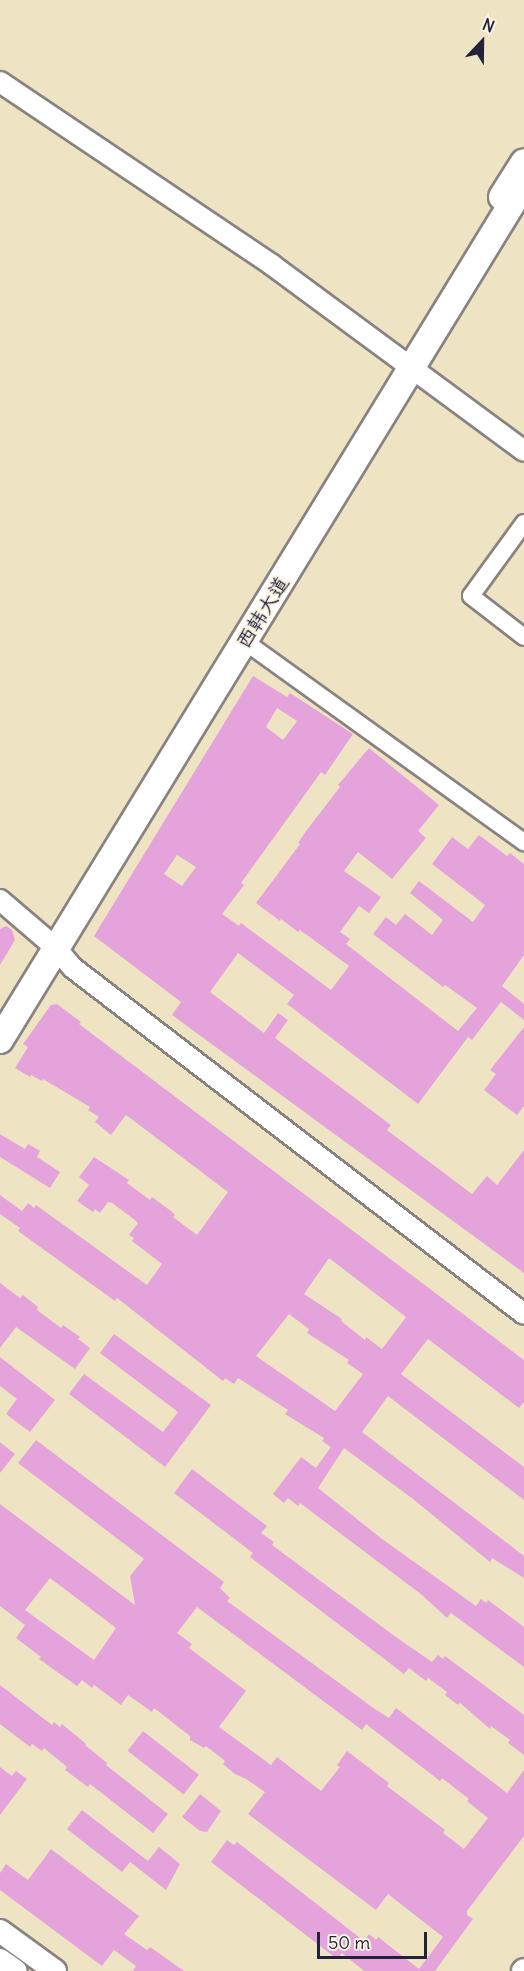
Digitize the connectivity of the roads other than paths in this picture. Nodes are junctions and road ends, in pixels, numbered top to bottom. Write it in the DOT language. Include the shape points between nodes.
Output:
graph roads {
  1 [pos="0,82"];
  2 [pos="524,162"];
  3 [pos="524,184"];
  4 [pos="407,364"];
  5 [pos="524,451"];
  6 [pos="524,524"];
  7 [pos="524,637"];
  8 [pos="244,641"];
  9 [pos="524,842"];
  10 [pos="0,900"];
  11 [pos="51,944"];
  12 [pos="0,1017"];
  13 [pos="0,1040"];
  14 [pos="524,1314"];
  15 [pos="0,1932"];
  16 [pos="0,1960"];
  17 [pos="16,1971"];
  18 [pos="55,1971"];
  1 -- 4 [label="street" via="272,266"];
  2 -- 4 [label="main road, 西韩大道"];
  3 -- 4 [label="main road, 西韩大道"];
  4 -- 5 [label="street"];
  4 -- 8 [label="main road, 西韩大道"];
  4 -- 11 [label="main road, 西韩大道"];
  6 -- 7 [label="street" via="471,596"];
  8 -- 9 [label="street"];
  8 -- 11 [label="main road, 西韩大道"];
  10 -- 11 [label="street"];
  11 -- 12 [label="main road, 西韩大道"];
  11 -- 13 [label="main road, 西韩大道"];
  11 -- 14 [label="street" via="73,968"];
  15 -- 18 [label="main road"];
  16 -- 17 [label="main road"];
}
